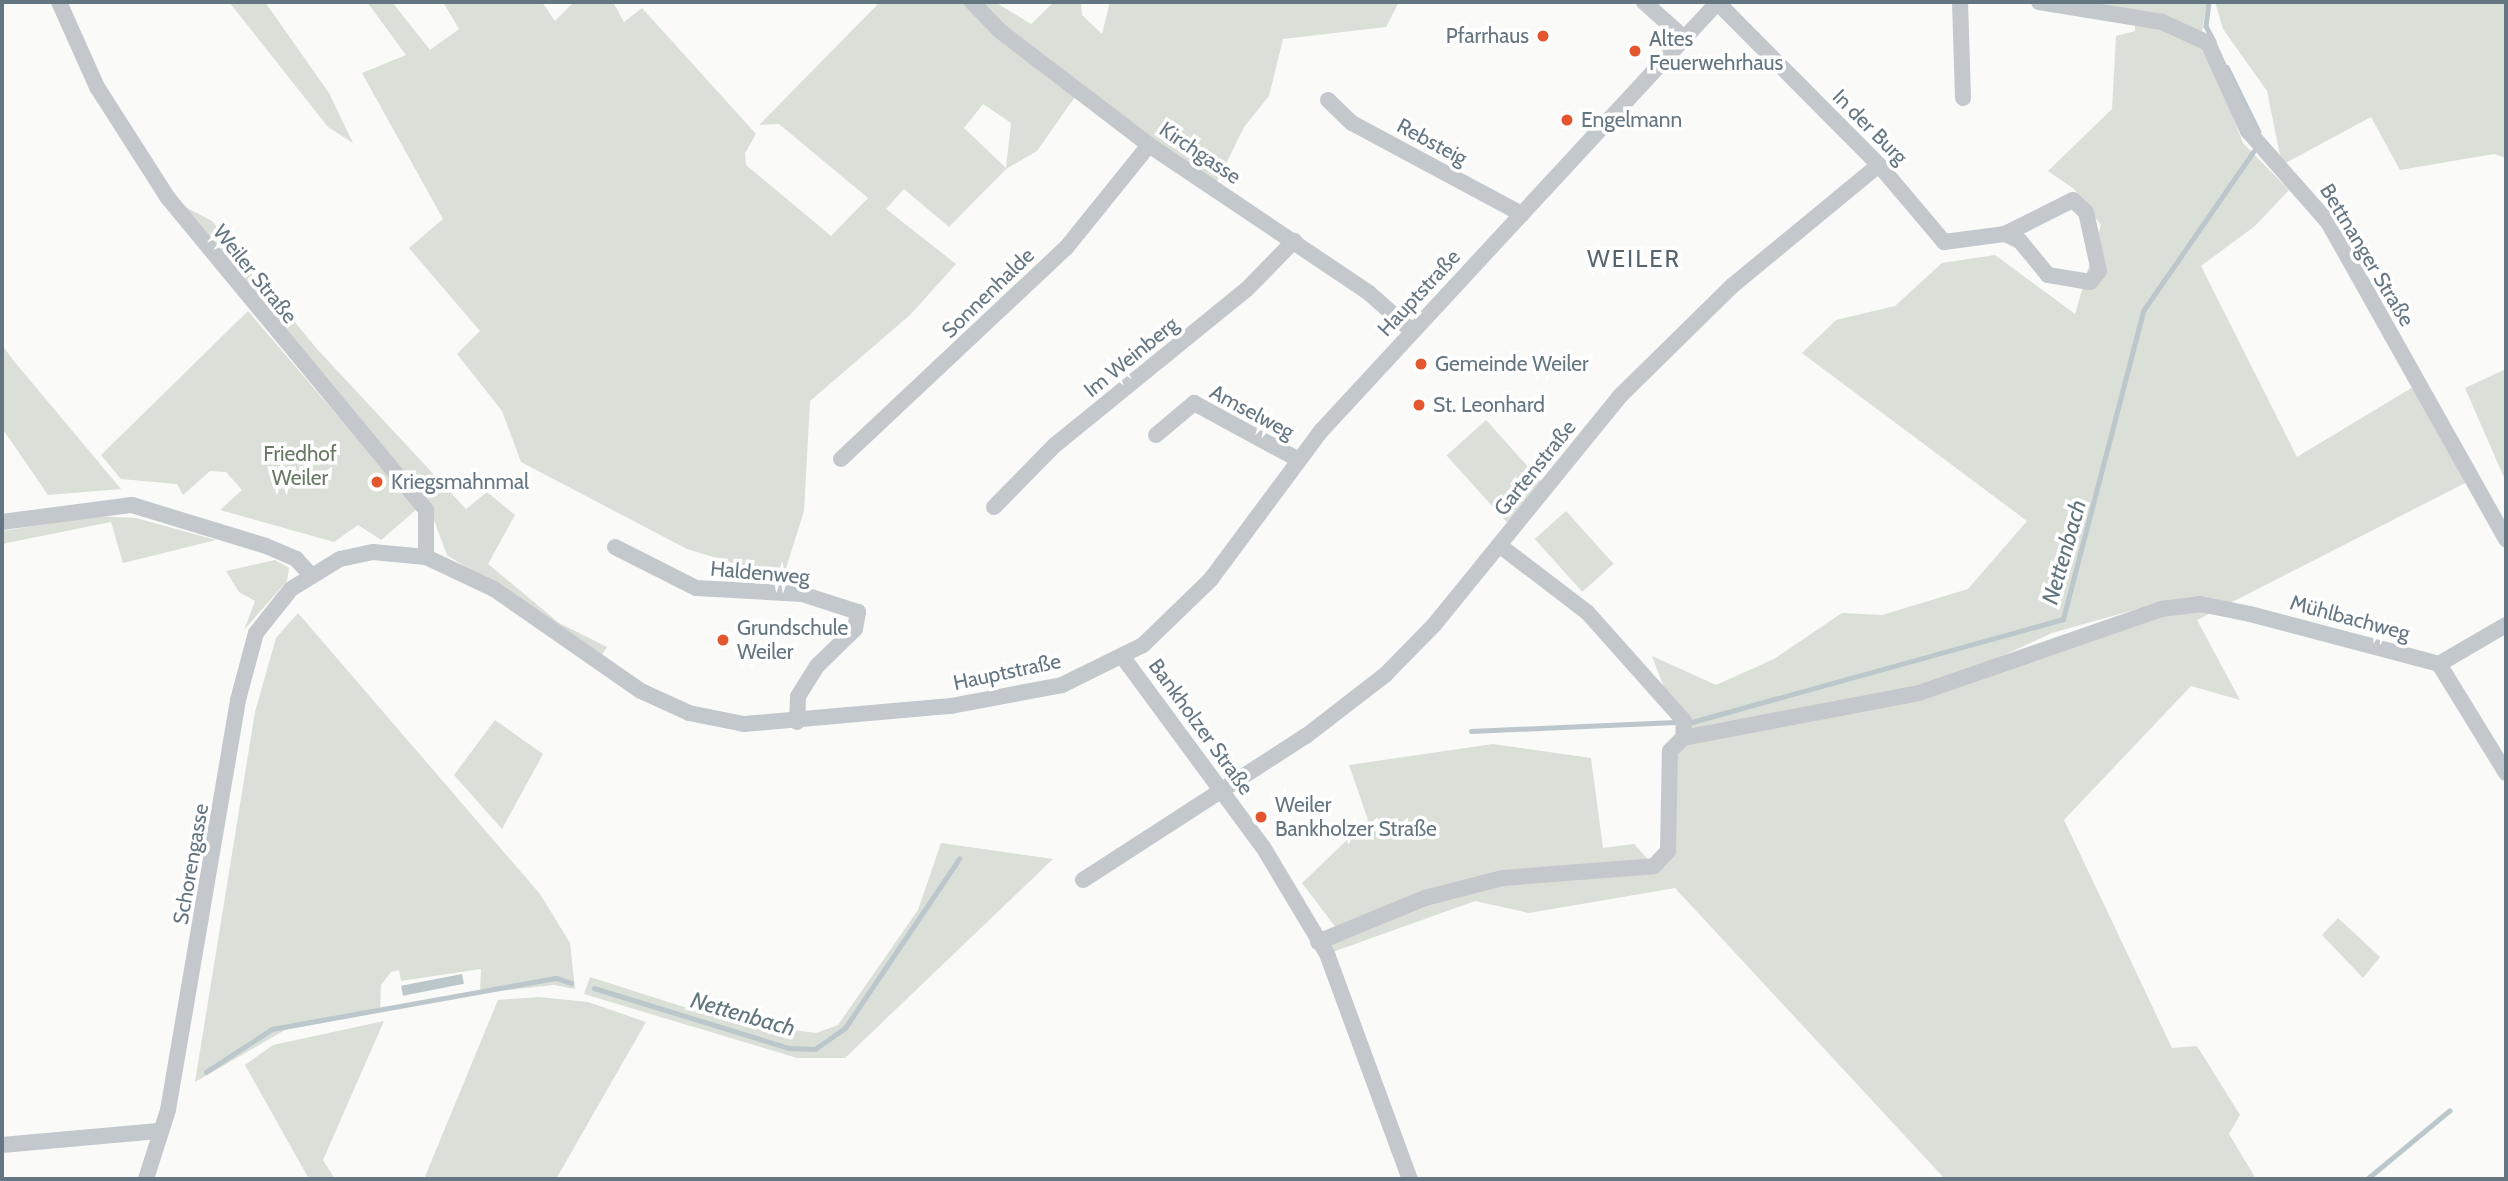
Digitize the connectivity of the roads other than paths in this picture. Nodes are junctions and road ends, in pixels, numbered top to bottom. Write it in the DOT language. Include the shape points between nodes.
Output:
graph roads {
  1 [pos="59,2"];
  2 [pos="972,2"];
  3 [pos="1644,2"];
  4 [pos="1717,2"];
  5 [pos="1960,2"];
  6 [pos="2039,2"];
  7 [pos="1682,36"];
  8 [pos="1963,97"];
  9 [pos="1328,100"];
  10 [pos="1149,145"];
  11 [pos="1879,164"];
  12 [pos="1522,214"];
  13 [pos="2005,234"];
  14 [pos="1294,241"];
  15 [pos="1412,331"];
  16 [pos="1156,435"];
  17 [pos="841,459"];
  18 [pos="1297,459"];
  19 [pos="994,507"];
  20 [pos="2,522"];
  21 [pos="2506,540"];
  22 [pos="1499,545"];
  23 [pos="615,547"];
  24 [pos="426,557"];
  25 [pos="311,575"];
  26 [pos="2506,625"];
  27 [pos="1122,656"];
  28 [pos="2440,664"];
  29 [pos="797,722"];
  30 [pos="1683,738"];
  31 [pos="2506,773"];
  32 [pos="1219,787"];
  33 [pos="1083,880"];
  34 [pos="1318,942"];
  35 [pos="158,1131"];
  36 [pos="2,1146"];
  37 [pos="146,1179"];
  38 [pos="1410,1179"];
  1 -- 24 [label="street, Weiler Straße" via="97,86 168,198 253,307 426,510"];
  2 -- 10 [label="street, Kirchgasse" via="1000,31"];
  3 -- 7 [label="street"];
  4 -- 7 [label="street, Hauptstraße"];
  4 -- 11 [label="street, In der Burg"];
  5 -- 8 [label="street"];
  6 -- 21 [label="street, Bettnanger Straße" via="2162,22 2208,43 2248,131 2328,222"];
  7 -- 12 [label="street, Hauptstraße"];
  9 -- 12 [label="street, Rebsteig" via="1352,123"];
  10 -- 14 [label="street, Kirchgasse"];
  10 -- 17 [label="street, Sonnenhalde" via="1066,248"];
  11 -- 13 [label="street, In der Burg" via="1944,242"];
  11 -- 22 [label="street, Gartenstraße" via="1678,337 1619,397"];
  12 -- 15 [label="street, Hauptstraße"];
  13 -- 13 [label="street, In der Burg" via="2020,241 2048,275 2090,282 2099,271 2086,212 2073,200"];
  14 -- 15 [label="street, Kirchgasse"];
  14 -- 19 [label="street, Im Weinberg" via="1247,290 1055,445"];
  15 -- 18 [label="street, Hauptstraße"];
  16 -- 18 [label="street, Amselweg" via="1195,403"];
  18 -- 27 [label="street, Hauptstraße" via="1211,579 1151,639"];
  20 -- 25 [label="street" via="132,505 266,546 296,559"];
  22 -- 30 [label="street" via="1587,612 1684,722"];
  22 -- 32 [label="street, Gartenstraße" via="1385,675 1306,736"];
  23 -- 29 [label="street, Haldenweg" via="696,588 802,594 858,612 855,628 817,666 798,696"];
  24 -- 25 [label="street, Hauptstraße" via="373,552 340,559"];
  24 -- 29 [label="street, Hauptstraße" via="494,589 573,648 689,713 744,724"];
  25 -- 35 [label="street, Schorengasse" via="256,633 238,700 168,1110"];
  26 -- 28 [label="street"];
  27 -- 29 [label="street, Hauptstraße" via="1062,685 951,706"];
  27 -- 32 [label="street, Bankholzer Straße"];
  28 -- 30 [label="street, Mühlbachweg" via="2200,604 2161,609 1919,693"];
  28 -- 31 [label="street"];
  30 -- 34 [label="street" via="1670,751 1668,851 1654,866 1503,878 1425,898"];
  32 -- 33 [label="street, Gartenstraße"];
  32 -- 34 [label="street, Bankholzer Straße" via="1292,892"];
  34 -- 38 [label="street, Bankholzer Straße"];
  35 -- 36 [label="street"];
  35 -- 37 [label="street, Schorengasse"];
}
